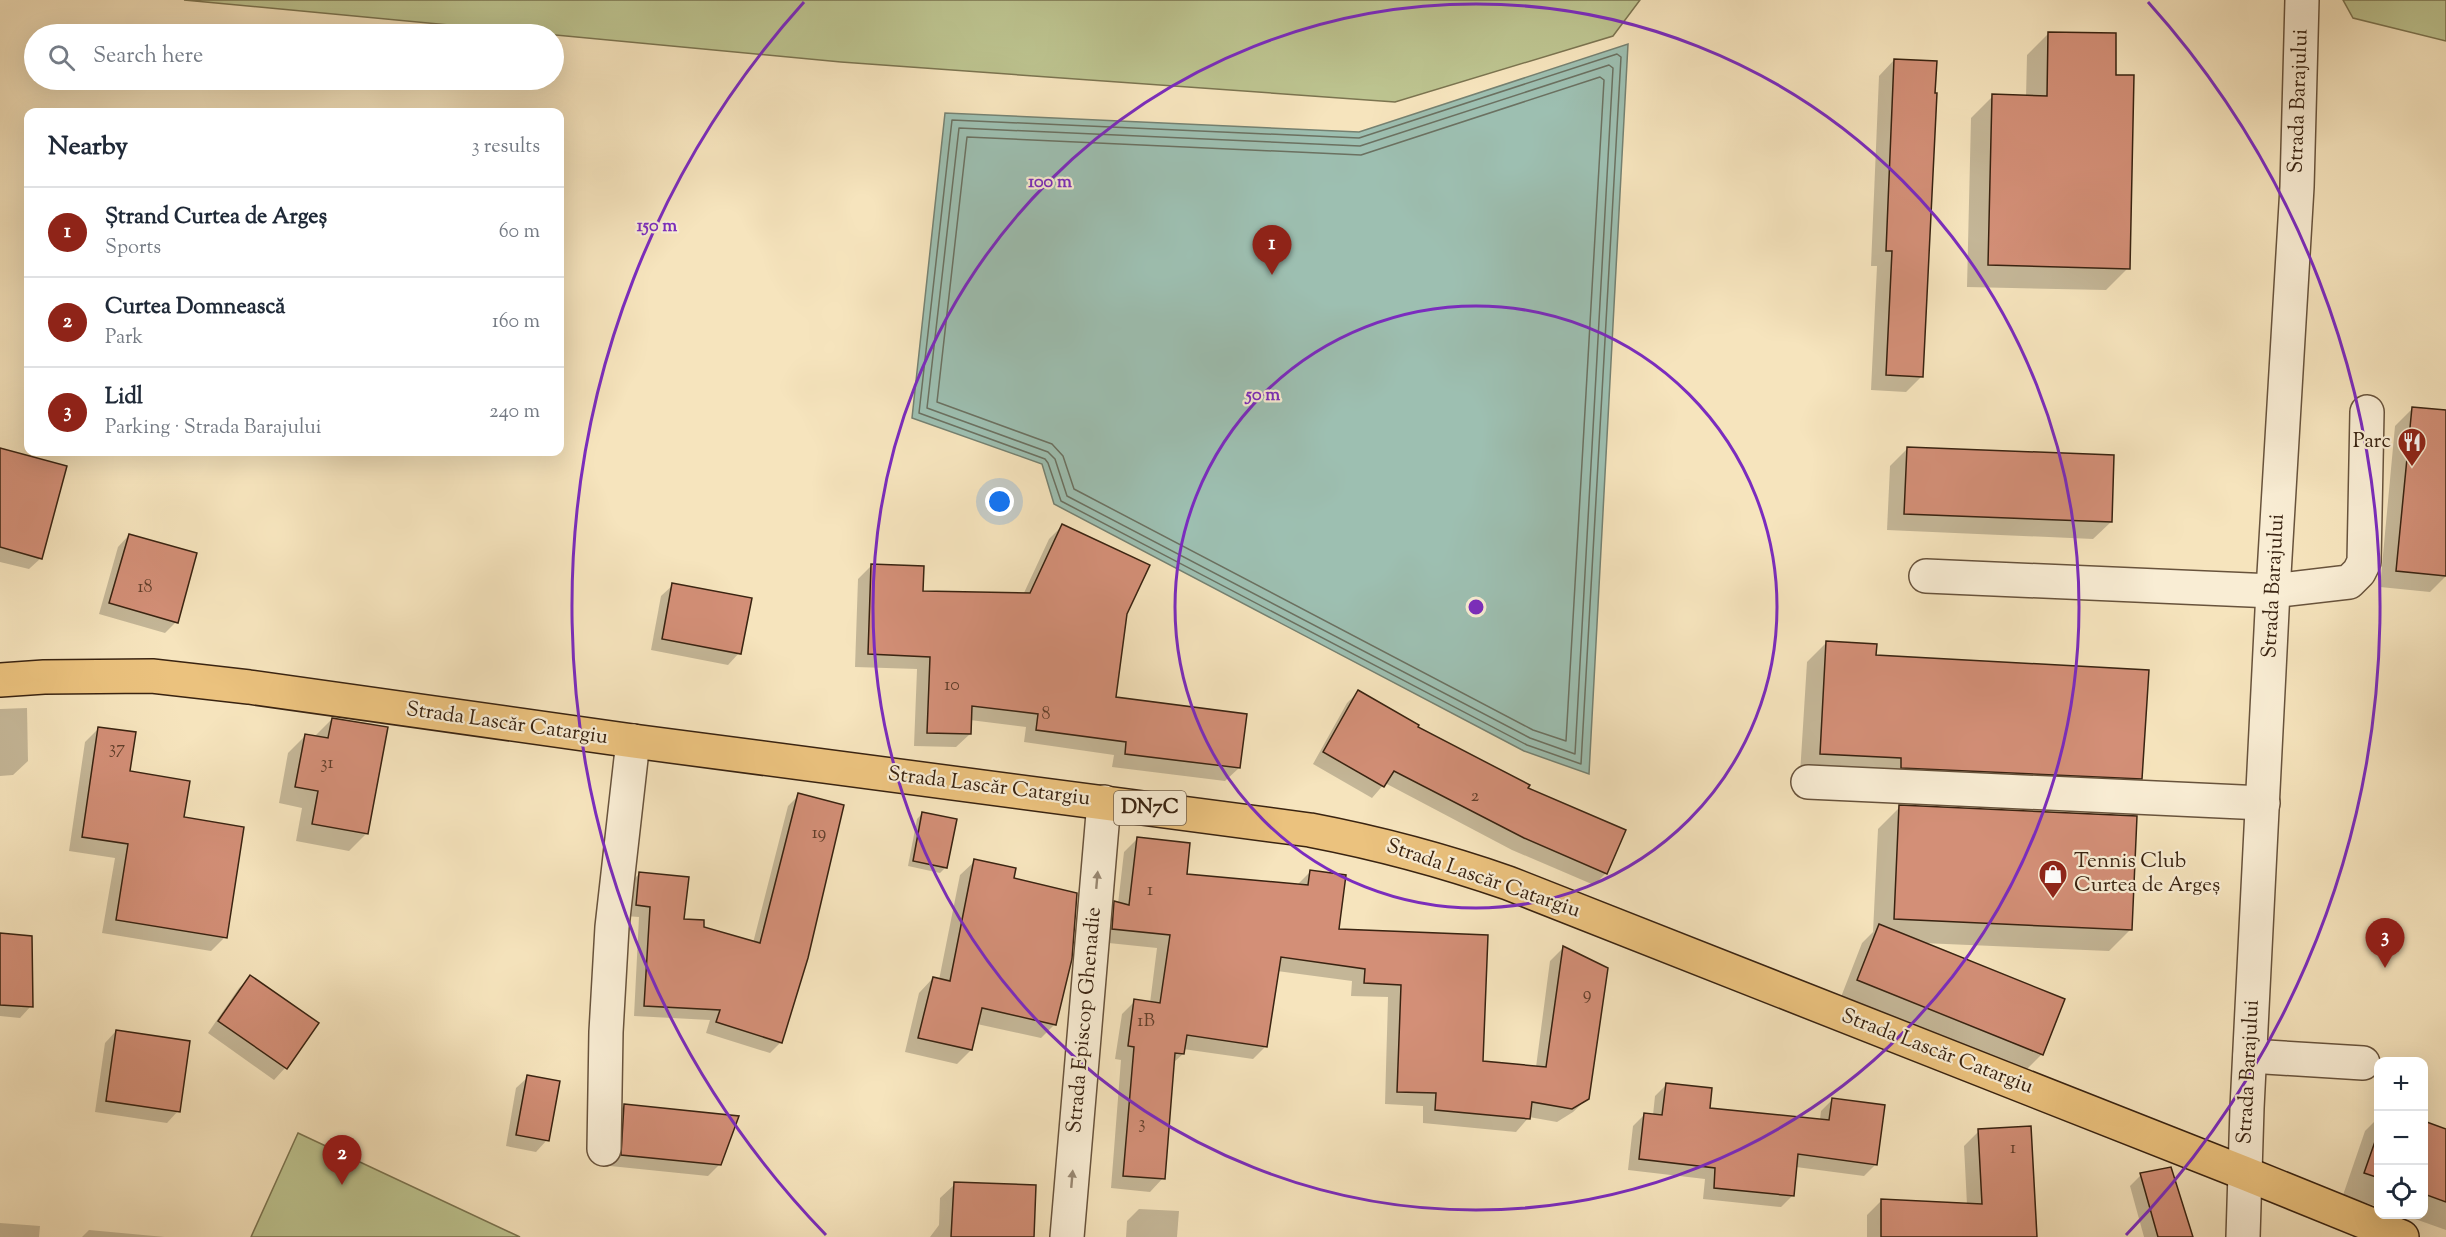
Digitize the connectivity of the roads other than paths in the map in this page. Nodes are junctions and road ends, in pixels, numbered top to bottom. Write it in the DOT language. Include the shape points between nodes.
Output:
graph roads {
  1 [pos="2302,0"];
  2 [pos="2367,412"];
  3 [pos="1926,576"];
  4 [pos="2273,591"];
  5 [pos="0,680"];
  6 [pos="633,741"];
  7 [pos="1808,782"];
  8 [pos="1104,802"];
  9 [pos="2263,803"];
  10 [pos="2250,1056"];
  11 [pos="2363,1063"];
  12 [pos="604,1149"];
  13 [pos="2244,1173"];
  14 [pos="1067,1237"];
  15 [pos="2243,1237"];
  16 [pos="2402,1237"];
  1 -- 4 [label="street, Strada Barajului" via="2297,187"];
  2 -- 4 [label="street" via="2364,562 2359,572 2349,582"];
  3 -- 4 [label="street"];
  4 -- 9 [label="street, Strada Barajului"];
  5 -- 6 [label="main road, Strada Lascăr Catargiu / DN7C" via="152,676"];
  6 -- 8 [label="main road, Strada Lascăr Catargiu / DN7C"];
  6 -- 12 [label="street" via="612,927"];
  7 -- 9 [label="street"];
  8 -- 13 [label="main road, Strada Lascăr Catargiu / DN7C" via="1310,830 1380,843 1444,861"];
  14 -- 8 [label="street, Strada Episcop Ghenadie, one-way"];
  9 -- 10 [label="street, Strada Barajului"];
  10 -- 11 [label="street"];
  10 -- 13 [label="street, Strada Barajului"];
  13 -- 15 [label="street, Strada Barajului"];
  13 -- 16 [label="main road, DN7C"];
}
